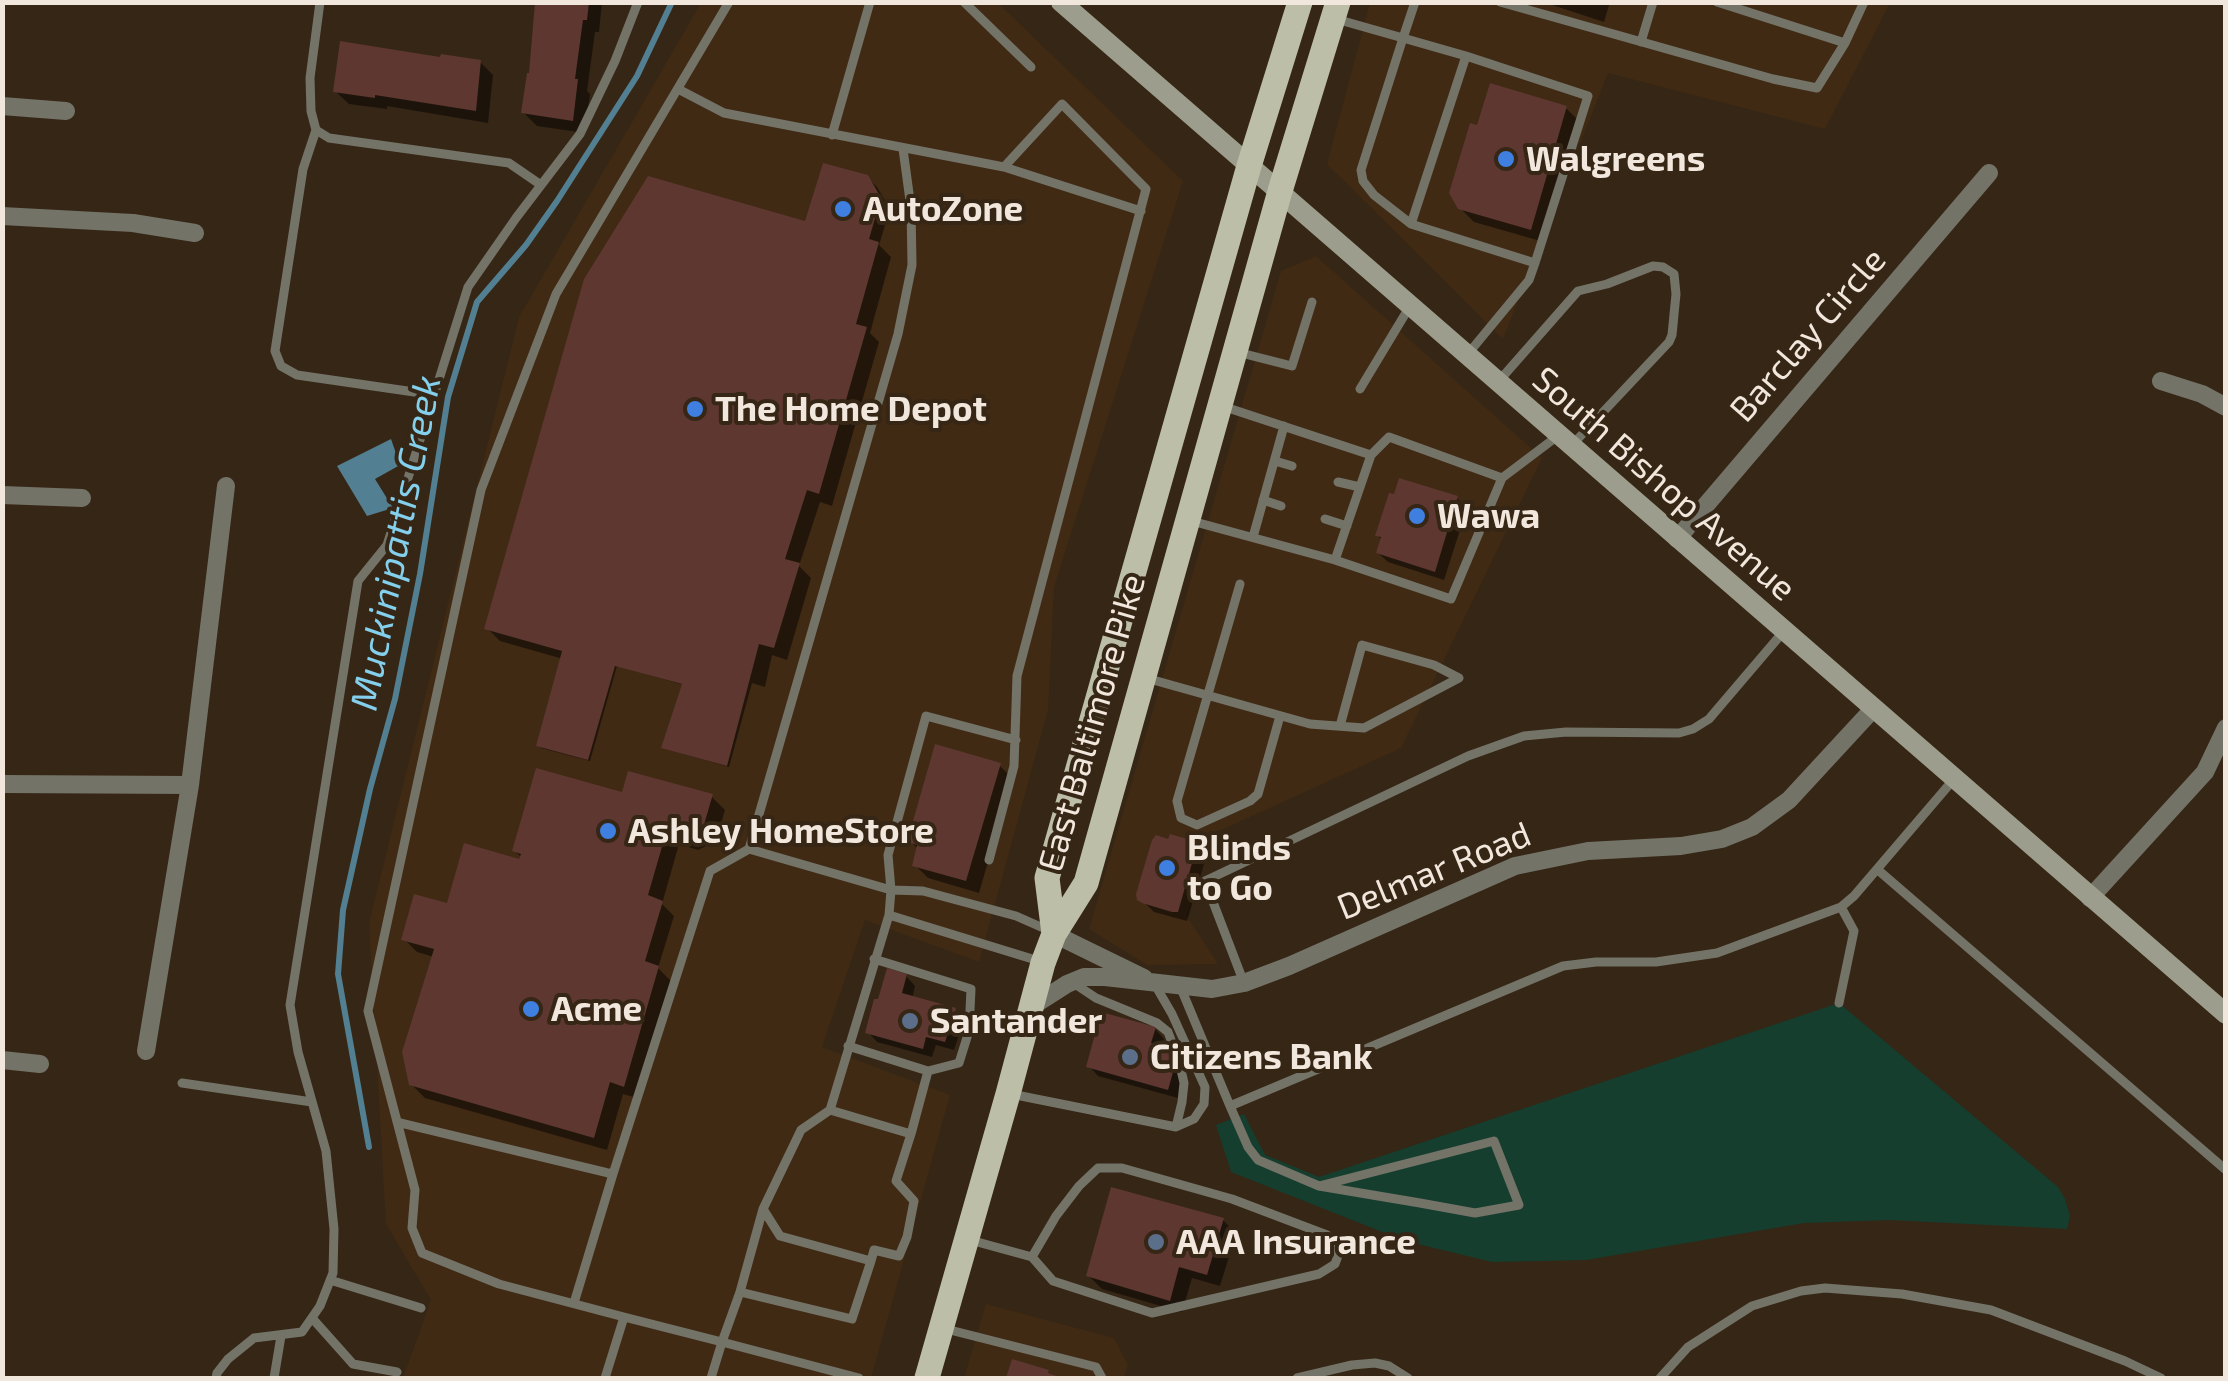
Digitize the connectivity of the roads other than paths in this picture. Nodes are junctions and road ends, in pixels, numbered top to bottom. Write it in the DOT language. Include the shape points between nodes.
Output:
graph roads {
  1 [pos="320,2"];
  2 [pos="638,2"];
  3 [pos="729,2"];
  4 [pos="870,2"];
  5 [pos="964,2"];
  6 [pos="1061,2"];
  7 [pos="1300,2"];
  8 [pos="1415,2"];
  9 [pos="1500,2"];
  10 [pos="1653,2"];
  11 [pos="1716,2"];
  12 [pos="1864,2"];
  13 [pos="1336,11"];
  14 [pos="1403,38"];
  15 [pos="1641,42"];
  16 [pos="1844,43"];
  17 [pos="1466,56"];
  18 [pos="1031,67"];
  19 [pos="678,89"];
  20 [pos="2,106"];
  21 [pos="66,111"];
  22 [pos="316,130"];
  23 [pos="832,134"];
  24 [pos="903,148"];
  25 [pos="1249,166"];
  26 [pos="1004,167"];
  27 [pos="1989,173"];
  28 [pos="541,185"];
  29 [pos="1280,192"];
  30 [pos="1141,210"];
  31 [pos="2,216"];
  32 [pos="1411,224"];
  33 [pos="195,233"];
  34 [pos="1535,264"];
  35 [pos="1312,302"];
  36 [pos="1410,306"];
  37 [pos="1234,351"];
  38 [pos="1467,355"];
  39 [pos="2161,381"];
  40 [pos="1498,382"];
  41 [pos="1360,388"];
  42 [pos="435,395"];
  43 [pos="1220,405"];
  44 [pos="2226,407"];
  45 [pos="1284,426"];
  46 [pos="1565,441"];
  47 [pos="1370,455"];
  48 [pos="1274,461"];
  49 [pos="1292,466"];
  50 [pos="1502,478"];
  51 [pos="1338,482"];
  52 [pos="226,486"];
  53 [pos="1360,487"];
  54 [pos="2,495"];
  55 [pos="82,498"];
  56 [pos="1264,500"];
  57 [pos="1280,506"];
  58 [pos="1188,519"];
  59 [pos="1325,520"];
  60 [pos="1346,526"];
  61 [pos="1254,537"];
  62 [pos="1676,538"];
  63 [pos="1335,560"];
  64 [pos="1240,584"];
  65 [pos="1122,614"];
  66 [pos="1158,624"];
  67 [pos="1784,631"];
  68 [pos="1144,677"];
  69 [pos="1208,695"];
  70 [pos="1874,708"];
  71 [pos="1280,716"];
  72 [pos="1340,726"];
  73 [pos="2226,728"];
  74 [pos="1016,740"];
  75 [pos="1954,779"];
  76 [pos="2,784"];
  77 [pos="190,785"];
  78 [pos="749,849"];
  79 [pos="989,860"];
  80 [pos="1878,870"];
  81 [pos="891,890"];
  82 [pos="2090,898"];
  83 [pos="1841,907"];
  84 [pos="889,915"];
  85 [pos="1054,934"];
  86 [pos="874,959"];
  87 [pos="1043,962"];
  88 [pos="1072,982"];
  89 [pos="1154,983"];
  90 [pos="1244,983"];
  91 [pos="1180,986"];
  92 [pos="1839,1003"];
  93 [pos="1030,1007"];
  94 [pos="2226,1014"];
  95 [pos="848,1046"];
  96 [pos="146,1051"];
  97 [pos="2,1060"];
  98 [pos="40,1064"];
  99 [pos="928,1071"];
  100 [pos="182,1083"];
  101 [pos="1008,1094"];
  102 [pos="312,1102"];
  103 [pos="1230,1106"];
  104 [pos="830,1110"];
  105 [pos="397,1122"];
  106 [pos="1176,1127"];
  107 [pos="911,1134"];
  108 [pos="2226,1170"];
  109 [pos="613,1174"];
  110 [pos="1319,1186"];
  111 [pos="763,1209"];
  112 [pos="967,1239"];
  113 [pos="1032,1257"];
  114 [pos="871,1261"];
  115 [pos="330,1280"];
  116 [pos="740,1292"];
  117 [pos="574,1303"];
  118 [pos="421,1308"];
  119 [pos="624,1316"];
  120 [pos="312,1318"];
  121 [pos="942,1328"];
  122 [pos="280,1336"];
  123 [pos="722,1342"];
  124 [pos="396,1372"];
  125 [pos="216,1378"];
  126 [pos="274,1378"];
  127 [pos="606,1378"];
  128 [pos="711,1378"];
  129 [pos="859,1378"];
  130 [pos="926,1378"];
  131 [pos="1102,1378"];
  132 [pos="1297,1378"];
  133 [pos="1408,1378"];
  134 [pos="1660,1378"];
  135 [pos="2162,1378"];
  1 -- 22 [label="lane" via="310,78"];
  2 -- 28 [label="lane" via="580,134"];
  3 -- 19 [label="lane"];
  4 -- 23 [label="lane"];
  5 -- 18 [label="lane"];
  6 -- 25 [label="main road, South Bishop Avenue"];
  7 -- 25 [label="main road, East Baltimore Pike"];
  8 -- 14 [label="lane"];
  9 -- 15 [label="lane"];
  10 -- 15 [label="lane"];
  11 -- 16 [label="lane"];
  12 -- 16 [label="lane"];
  13 -- 14 [label="lane"];
  13 -- 29 [label="main road, East Baltimore Pike"];
  14 -- 17 [label="lane"];
  14 -- 32 [label="lane" via="1361,170 1374,195"];
  15 -- 16 [label="lane" via="1818,88"];
  17 -- 32 [label="lane"];
  17 -- 34 [label="lane" via="1588,96"];
  19 -- 23 [label="lane" via="724,113"];
  19 -- 105 [label="lane" via="556,294 481,490 368,1010"];
  20 -- 21 [label="street"];
  22 -- 28 [label="lane" via="329,138 509,163"];
  22 -- 42 [label="lane" via="275,351 281,366 297,375"];
  23 -- 24 [label="lane"];
  24 -- 26 [label="lane"];
  24 -- 78 [label="lane" via="912,265 898,334"];
  25 -- 29 [label="main road, South Bishop Avenue"];
  25 -- 65 [label="main road, East Baltimore Pike"];
  26 -- 30 [label="lane"];
  26 -- 30 [label="lane" via="1062,104 1146,190"];
  27 -- 62 [label="street, Barclay Circle"];
  28 -- 42 [label="lane" via="468,288"];
  29 -- 36 [label="main road, South Bishop Avenue"];
  29 -- 37 [label="main road, East Baltimore Pike"];
  30 -- 74 [label="lane" via="1017,676"];
  31 -- 33 [label="street"];
  32 -- 34 [label="lane"];
  34 -- 38 [label="lane"];
  35 -- 37 [label="lane" via="1292,366"];
  36 -- 38 [label="main road, South Bishop Avenue"];
  36 -- 41 [label="lane"];
  37 -- 43 [label="main road, East Baltimore Pike"];
  38 -- 40 [label="main road, South Bishop Avenue"];
  39 -- 44 [label="street"];
  40 -- 46 [label="main road, South Bishop Avenue"];
  40 -- 46 [label="lane" via="1578,291 1653,266 1674,274 1668,342"];
  42 -- 102 [label="lane" via="388,545 358,581 290,1004"];
  43 -- 45 [label="lane"];
  43 -- 58 [label="main road, East Baltimore Pike"];
  45 -- 47 [label="lane"];
  45 -- 48 [label="lane"];
  46 -- 50 [label="lane"];
  46 -- 62 [label="main road, South Bishop Avenue"];
  47 -- 50 [label="lane" via="1389,437"];
  47 -- 53 [label="lane"];
  48 -- 49 [label="lane"];
  48 -- 56 [label="lane"];
  50 -- 63 [label="lane" via="1451,599"];
  51 -- 53 [label="lane"];
  52 -- 77 [label="street"];
  53 -- 60 [label="lane"];
  54 -- 55 [label="street"];
  56 -- 57 [label="lane"];
  56 -- 61 [label="lane"];
  58 -- 61 [label="lane"];
  58 -- 66 [label="main road, East Baltimore Pike"];
  59 -- 60 [label="lane"];
  60 -- 63 [label="lane"];
  61 -- 63 [label="lane"];
  62 -- 67 [label="main road, South Bishop Avenue"];
  64 -- 69 [label="lane"];
  65 -- 66 [label="main road"];
  65 -- 85 [label="main road, East Baltimore Pike" via="1047,878"];
  66 -- 68 [label="main road, East Baltimore Pike"];
  67 -- 70 [label="main road, South Bishop Avenue"];
  67 -- 90 [label="lane" via="1693,729 1524,736 1205,881"];
  68 -- 69 [label="lane"];
  68 -- 85 [label="main road, East Baltimore Pike" via="1086,884"];
  69 -- 71 [label="lane"];
  69 -- 71 [label="lane" via="1177,801 1181,818 1197,825 1258,794"];
  70 -- 75 [label="main road, South Bishop Avenue"];
  70 -- 90 [label="street, Delmar Road" via="1788,800 1736,834 1704,844 1561,854 1515,866"];
  71 -- 72 [label="lane"];
  72 -- 72 [label="lane" via="1364,728 1459,678 1362,646"];
  73 -- 82 [label="street" via="2205,772"];
  74 -- 79 [label="lane"];
  74 -- 81 [label="lane" via="926,716 888,855"];
  75 -- 80 [label="lane"];
  75 -- 82 [label="main road, South Bishop Avenue"];
  76 -- 77 [label="street"];
  77 -- 96 [label="street"];
  78 -- 81 [label="lane"];
  78 -- 109 [label="lane" via="710,871"];
  80 -- 83 [label="lane"];
  80 -- 108 [label="lane"];
  81 -- 84 [label="lane"];
  81 -- 85 [label="lane" via="922,891 1016,916"];
  82 -- 94 [label="main road, South Bishop Avenue"];
  83 -- 92 [label="lane" via="1854,931"];
  83 -- 103 [label="lane" via="1717,953 1563,966"];
  84 -- 86 [label="lane"];
  84 -- 87 [label="lane"];
  85 -- 87 [label="main road"];
  85 -- 89 [label="street, Delmar Road"];
  86 -- 95 [label="lane"];
  86 -- 99 [label="lane" via="971,989 959,1063"];
  87 -- 93 [label="main road"];
  88 -- 89 [label="street, Delmar Road" via="1104,977"];
  88 -- 93 [label="street, Delmar Road"];
  88 -- 106 [label="lane" via="1168,1032 1184,1083"];
  89 -- 91 [label="street, Delmar Road"];
  89 -- 106 [label="lane" via="1205,1087 1194,1119"];
  90 -- 91 [label="street, Delmar Road"];
  91 -- 103 [label="lane"];
  93 -- 101 [label="main road"];
  95 -- 99 [label="lane"];
  95 -- 104 [label="lane"];
  97 -- 98 [label="street"];
  99 -- 107 [label="lane"];
  100 -- 102 [label="lane"];
  101 -- 106 [label="lane"];
  101 -- 112 [label="main road"];
  102 -- 115 [label="lane" via="326,1151 334,1230"];
  103 -- 110 [label="lane" via="1258,1160"];
  104 -- 107 [label="lane"];
  104 -- 111 [label="lane" via="802,1130"];
  105 -- 109 [label="lane"];
  105 -- 117 [label="lane" via="415,1190 412,1228 422,1253 498,1284"];
  107 -- 114 [label="lane" via="896,1180 914,1201 907,1237 899,1256 874,1250"];
  109 -- 117 [label="lane"];
  110 -- 110 [label="lane" via="1475,1213 1519,1205 1494,1141"];
  111 -- 114 [label="lane" via="780,1236"];
  111 -- 116 [label="lane"];
  112 -- 113 [label="lane"];
  112 -- 121 [label="main road"];
  113 -- 113 [label="lane" via="1053,1280 1152,1313 1318,1274 1335,1264 1338,1253 1327,1235 1232,1199 1122,1168 1098,1168 1056,1216"];
  114 -- 116 [label="lane" via="852,1320"];
  115 -- 118 [label="lane"];
  115 -- 120 [label="lane"];
  116 -- 123 [label="lane"];
  117 -- 119 [label="lane"];
  119 -- 123 [label="lane"];
  119 -- 127 [label="lane"];
  120 -- 122 [label="lane" via="302,1332"];
  120 -- 124 [label="lane" via="353,1364"];
  121 -- 130 [label="main road"];
  121 -- 131 [label="lane" via="1096,1367"];
  122 -- 125 [label="lane" via="254,1338"];
  122 -- 126 [label="lane"];
  123 -- 128 [label="lane"];
  123 -- 129 [label="lane"];
  132 -- 133 [label="lane" via="1375,1363"];
  134 -- 135 [label="lane" via="1688,1348 1752,1306 1825,1288 1991,1310"];
}
